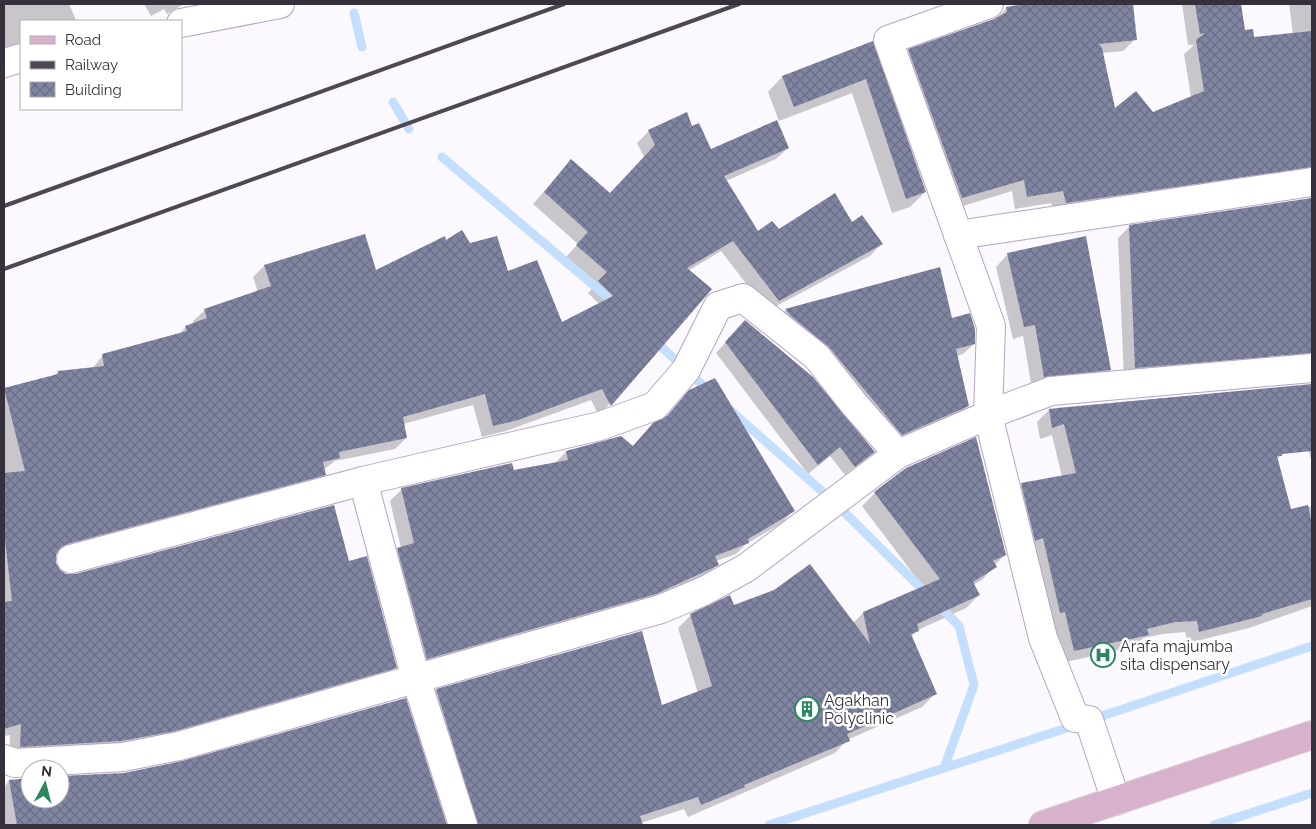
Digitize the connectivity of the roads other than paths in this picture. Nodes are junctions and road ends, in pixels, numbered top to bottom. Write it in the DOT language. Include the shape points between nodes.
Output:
graph roads {
  1 [pos="280,4"];
  2 [pos="989,4"];
  3 [pos="239,7"];
  4 [pos="182,23"];
  5 [pos="20,58"];
  6 [pos="4,63"];
  7 [pos="1312,182"];
  8 [pos="958,235"];
  9 [pos="1312,368"];
  10 [pos="988,415"];
  11 [pos="898,454"];
  12 [pos="363,481"];
  13 [pos="71,559"];
  14 [pos="416,679"];
  15 [pos="1312,735"];
  16 [pos="4,759"];
  17 [pos="1116,801"];
  18 [pos="463,825"];
  19 [pos="1043,825"];
  1 -- 3 [label="street"];
  2 -- 8 [label="street" via="888,40"];
  3 -- 4 [label="street"];
  5 -- 6 [label="street"];
  7 -- 8 [label="street"];
  8 -- 10 [label="street" via="991,326"];
  9 -- 10 [label="street" via="1051,391"];
  10 -- 11 [label="street"];
  10 -- 17 [label="street" via="1043,638 1075,718 1089,720"];
  11 -- 12 [label="street" via="817,357 744,298 718,306 686,370 654,406 600,426"];
  11 -- 14 [label="street" via="746,568 704,591 661,609"];
  12 -- 13 [label="street"];
  12 -- 14 [label="street"];
  14 -- 16 [label="street" via="179,746 123,757 15,763"];
  14 -- 18 [label="street"];
  15 -- 17 [label="main road"];
  17 -- 19 [label="main road"];
}
